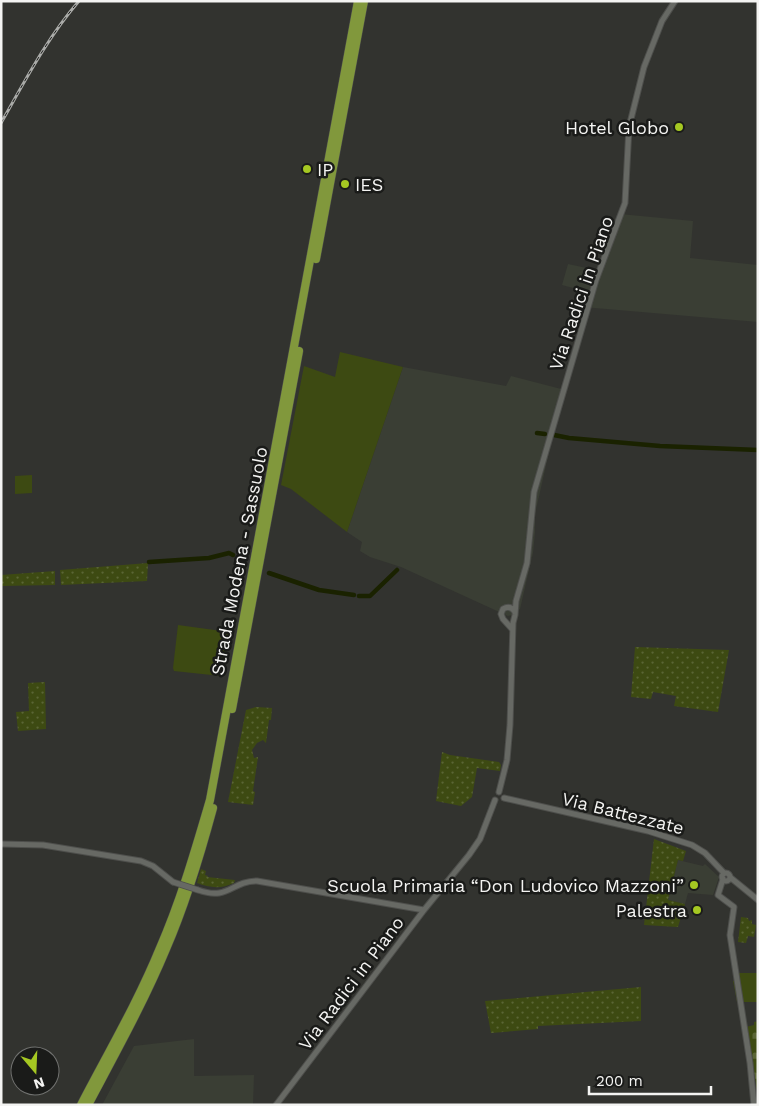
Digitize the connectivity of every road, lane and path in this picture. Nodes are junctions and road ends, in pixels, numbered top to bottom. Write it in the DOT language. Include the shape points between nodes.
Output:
graph roads {
  1 [pos="358,1"];
  2 [pos="364,1"];
  3 [pos="675,1"];
  4 [pos="517,596"];
  5 [pos="508,607"];
  6 [pos="515,615"];
  7 [pos="504,620"];
  8 [pos="512,630"];
  9 [pos="500,797"];
  10 [pos="1,844"];
  11 [pos="724,876"];
  12 [pos="758,900"];
  13 [pos="424,910"];
  14 [pos="81,1105"];
  15 [pos="88,1105"];
  16 [pos="276,1105"];
  17 [pos="754,1105"];
  1 -- 14 [label="highway, Strada Modena - Sassuolo" via="210,800 189,872 161,948"];
  2 -- 15 [label="highway, Strada Modena - Sassuolo" via="215,802 195,873 166,950"];
  3 -- 4 [label="street, Via Radici in Piano" via="656,34 644,67 629,127 625,203 596,280 547,444 534,492 527,564"];
  4 -- 5 [label="street, Via Radici in Piano"];
  4 -- 6 [label="street, Via Radici in Piano"];
  5 -- 6 [label="street"];
  5 -- 7 [label="street, Via Radici in Piano" via="501,615"];
  6 -- 7 [label="street" via="509,621"];
  6 -- 8 [label="street, Via Radici in Piano"];
  7 -- 8 [label="street"];
  8 -- 9 [label="street, Via Radici in Piano" via="510,725"];
  9 -- 11 [label="street, Via Battezzate" via="692,845 705,853"];
  9 -- 13 [label="street, Via Radici in Piano" via="480,839"];
  10 -- 13 [label="street, bridge" via="43,845 141,861 173,882 210,893 222,893 257,881"];
  11 -- 12 [label="street" via="726,881 730,878"];
  11 -- 17 [label="street" via="718,893 734,907 730,934"];
  13 -- 16 [label="street, Via Radici in Piano"];
}
